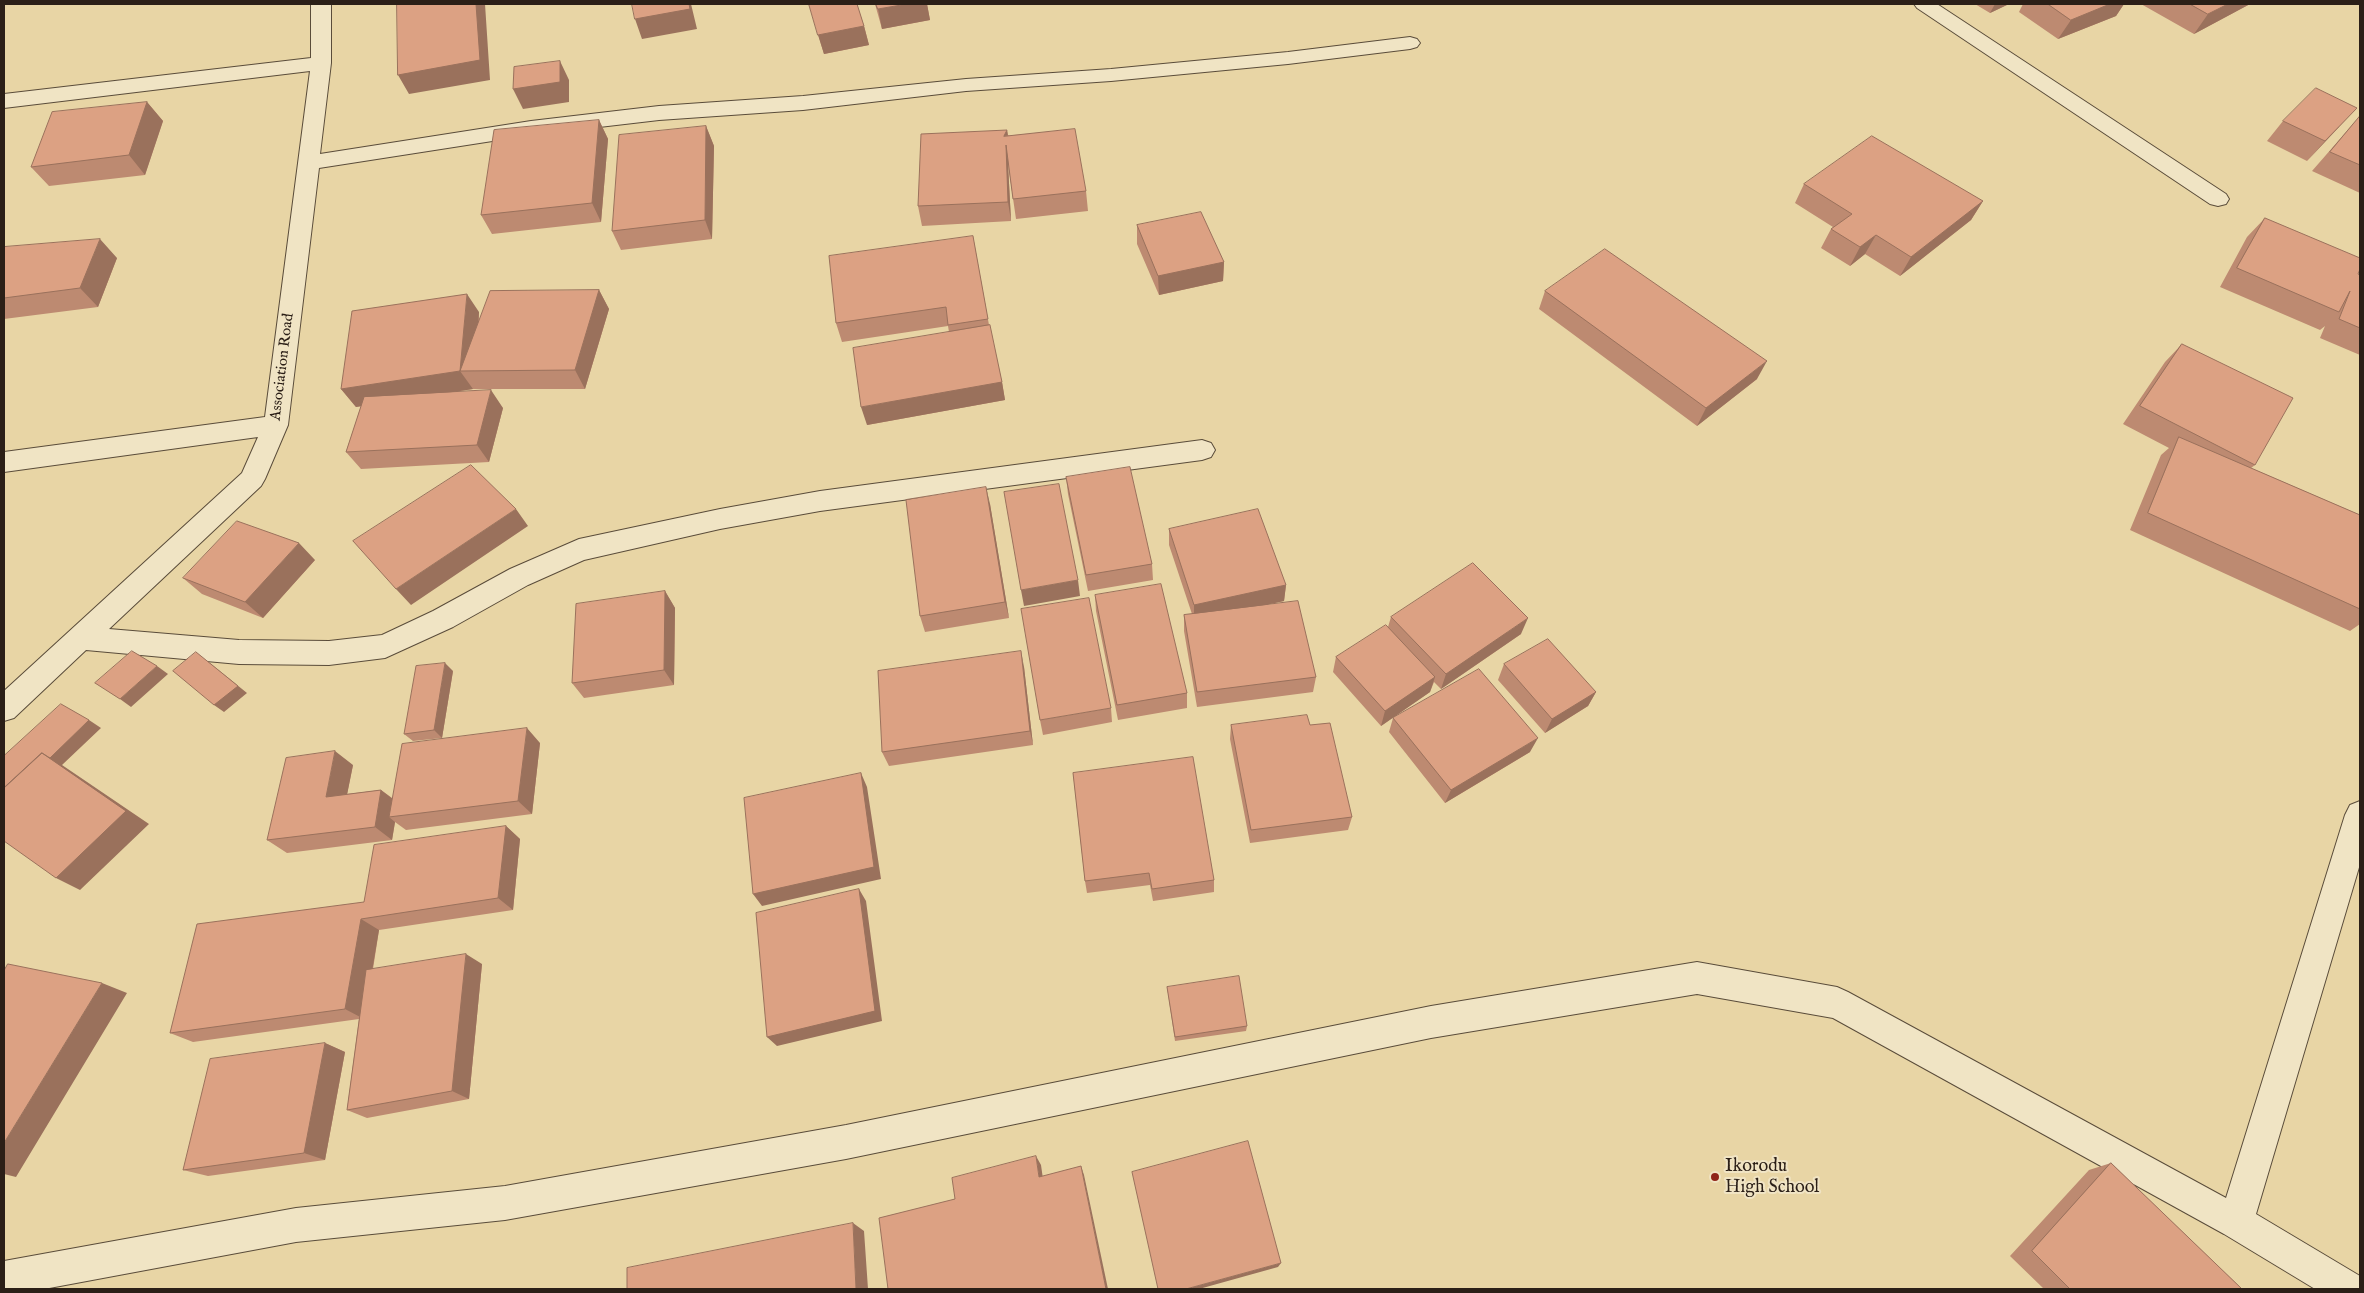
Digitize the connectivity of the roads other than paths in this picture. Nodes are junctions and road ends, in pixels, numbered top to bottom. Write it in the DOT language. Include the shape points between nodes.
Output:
graph roads {
  1 [pos="321,4"];
  2 [pos="1924,4"];
  3 [pos="1410,43"];
  4 [pos="321,63"];
  5 [pos="4,101"];
  6 [pos="308,163"];
  7 [pos="2218,200"];
  8 [pos="276,425"];
  9 [pos="1202,450"];
  10 [pos="4,462"];
  11 [pos="79,638"];
  12 [pos="4,709"];
  13 [pos="2360,815"];
  14 [pos="2236,1222"];
  15 [pos="4,1279"];
  16 [pos="2348,1289"];
  1 -- 4 [label="street, Association Road"];
  2 -- 7 [label="street"];
  3 -- 6 [label="street" via="1121,74 659,113 531,128"];
  4 -- 5 [label="street"];
  4 -- 6 [label="street, Association Road"];
  6 -- 8 [label="street, Association Road"];
  8 -- 10 [label="street"];
  8 -- 11 [label="street, Association Road" via="252,479"];
  9 -- 11 [label="street" via="820,501 588,548 519,577 444,619 385,646 329,653 239,652"];
  11 -- 12 [label="street, Association Road"];
  13 -- 14 [label="street"];
  14 -- 15 [label="street" via="1836,1004 1697,978 1431,1022 1169,1078 817,1147 505,1203 296,1225"];
  14 -- 16 [label="street"];
}
